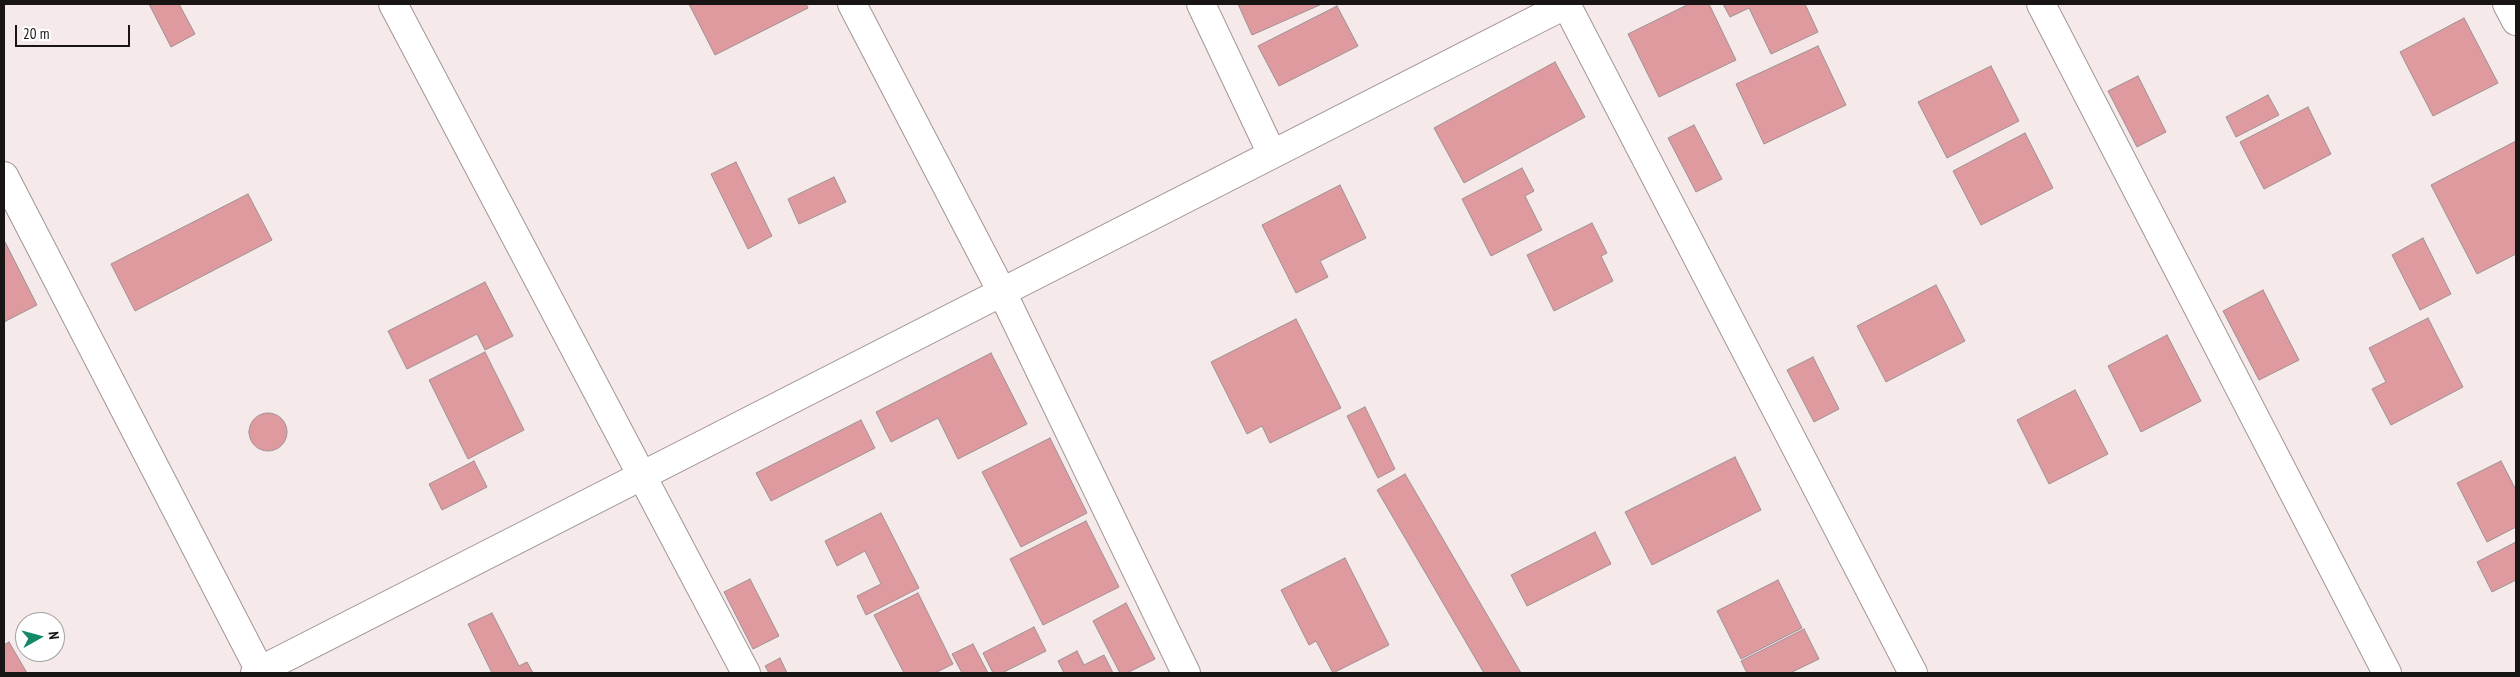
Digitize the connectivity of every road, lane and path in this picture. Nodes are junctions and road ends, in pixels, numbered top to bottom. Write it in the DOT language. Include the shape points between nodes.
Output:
graph roads {
  1 [pos="393,4"];
  2 [pos="852,4"];
  3 [pos="1201,4"];
  4 [pos="1566,4"];
  5 [pos="2041,4"];
  6 [pos="2507,4"];
  7 [pos="2516,21"];
  8 [pos="1272,154"];
  9 [pos="4,176"];
  10 [pos="1002,292"];
  11 [pos="643,476"];
  12 [pos="259,672"];
  13 [pos="746,673"];
  14 [pos="1186,673"];
  15 [pos="1913,673"];
  16 [pos="2387,673"];
  1 -- 11 [label="street"];
  2 -- 10 [label="street"];
  3 -- 8 [label="street"];
  4 -- 8 [label="street"];
  4 -- 15 [label="street"];
  5 -- 16 [label="street"];
  6 -- 7 [label="street"];
  8 -- 10 [label="street"];
  9 -- 12 [label="street"];
  10 -- 11 [label="street"];
  10 -- 14 [label="street"];
  11 -- 12 [label="street"];
  11 -- 13 [label="street"];
}
